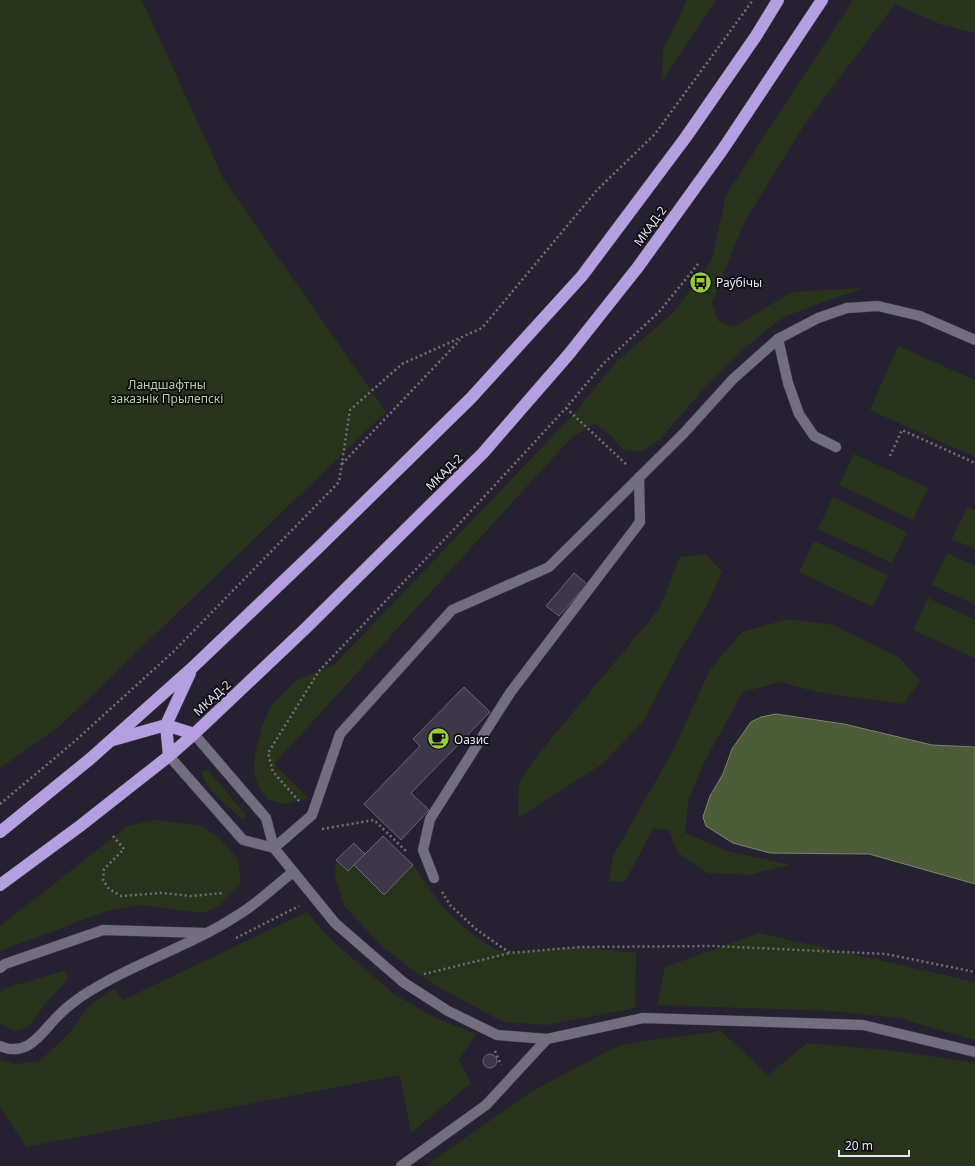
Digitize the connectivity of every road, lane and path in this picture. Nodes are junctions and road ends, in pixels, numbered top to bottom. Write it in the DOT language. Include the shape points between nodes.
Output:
graph roads {
  1 [pos="753,0"];
  2 [pos="778,0"];
  3 [pos="822,0"];
  4 [pos="698,264"];
  5 [pos="461,338"];
  6 [pos="778,339"];
  7 [pos="975,340"];
  8 [pos="566,408"];
  9 [pos="836,447"];
  10 [pos="890,456"];
  11 [pos="975,463"];
  12 [pos="342,464"];
  13 [pos="639,477"];
  14 [pos="192,668"];
  15 [pos="166,725"];
  16 [pos="194,734"];
  17 [pos="111,740"];
  18 [pos="169,756"];
  19 [pos="0,804"];
  20 [pos="312,815"];
  21 [pos="321,829"];
  22 [pos="0,832"];
  23 [pos="113,836"];
  24 [pos="274,848"];
  25 [pos="407,852"];
  26 [pos="293,872"];
  27 [pos="434,878"];
  28 [pos="0,885"];
  29 [pos="223,893"];
  30 [pos="303,904"];
  31 [pos="250,931"];
  32 [pos="207,933"];
  33 [pos="510,953"];
  34 [pos="0,968"];
  35 [pos="975,972"];
  36 [pos="420,975"];
  37 [pos="547,1039"];
  38 [pos="0,1046"];
  39 [pos="975,1052"];
  40 [pos="401,1166"];
  1 -- 5 [label="path" via="655,134 597,190 482,328"];
  2 -- 14 [label="highway" via="686,137 582,276 471,398"];
  3 -- 16 [label="highway, МКАД-2" via="723,149 638,267 569,354 483,454"];
  4 -- 8 [label="path" via="659,312 603,364"];
  5 -- 12 [label="path"];
  5 -- 12 [label="path" via="402,364 350,410"];
  6 -- 7 [label="street" via="818,318 847,308 878,306 920,316"];
  6 -- 9 [label="street" via="788,384 799,414 814,436"];
  6 -- 13 [label="street" via="733,379"];
  8 -- 13 [label="path"];
  8 -- 20 [label="path" via="319,671 268,753 273,772"];
  10 -- 11 [label="path" via="902,430"];
  12 -- 19 [label="path" via="339,482 173,652 75,741"];
  13 -- 20 [label="street" via="549,567 452,610 340,734"];
  13 -- 27 [label="street" via="640,522 510,693 430,819 423,850"];
  14 -- 15 [label="highway"];
  14 -- 17 [label="highway"];
  15 -- 16 [label="highway"];
  15 -- 17 [label="highway"];
  15 -- 18 [label="highway"];
  16 -- 18 [label="highway, МКАД-2"];
  16 -- 24 [label="street" via="266,818"];
  17 -- 22 [label="highway"];
  18 -- 24 [label="street" via="243,840"];
  18 -- 28 [label="highway, МКАД-2"];
  20 -- 24 [label="street"];
  21 -- 25 [label="path" via="374,820"];
  23 -- 29 [label="path" via="124,849 104,869 103,880 109,889 121,896 161,893 192,896"];
  24 -- 26 [label="street"];
  26 -- 32 [label="street" via="239,915"];
  26 -- 37 [label="street" via="335,923 404,982 448,1011 497,1035"];
  27 -- 33 [label="path" via="450,906 477,930"];
  30 -- 31 [label="path"];
  32 -- 34 [label="street" via="103,930 5,964"];
  32 -- 38 [label="street" via="109,979 81,997 60,1014 39,1038 22,1048 8,1050"];
  33 -- 35 [label="path" via="580,947 714,946 886,954"];
  33 -- 36 [label="path"];
  37 -- 39 [label="street" via="651,1018 863,1025"];
  37 -- 40 [label="street" via="486,1105"];
}
